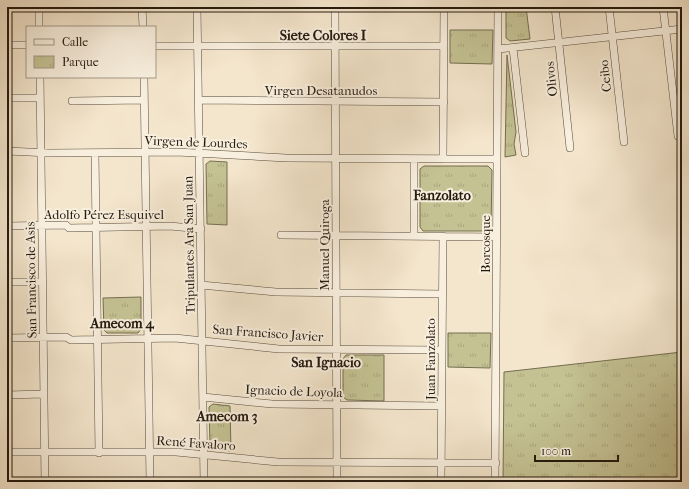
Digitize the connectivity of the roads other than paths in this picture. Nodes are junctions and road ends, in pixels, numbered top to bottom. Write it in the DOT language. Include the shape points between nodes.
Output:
graph roads {
  1 [pos="39,7"];
  2 [pos="142,7"];
  3 [pos="197,7"];
  4 [pos="335,7"];
  5 [pos="444,7"];
  6 [pos="498,7"];
  7 [pos="555,7"];
  8 [pos="609,7"];
  9 [pos="664,7"];
  10 [pos="39,26"];
  11 [pos="143,26"];
  12 [pos="682,29"];
  13 [pos="666,31"];
  14 [pos="612,37"];
  15 [pos="559,43"];
  16 [pos="7,45"];
  17 [pos="26,45"];
  18 [pos="156,46"];
  19 [pos="198,46"];
  20 [pos="335,46"];
  21 [pos="444,46"];
  22 [pos="513,48"];
  23 [pos="498,49"];
  24 [pos="40,78"];
  25 [pos="144,78"];
  26 [pos="7,98"];
  27 [pos="40,98"];
  28 [pos="72,100"];
  29 [pos="144,100"];
  30 [pos="199,100"];
  31 [pos="336,102"];
  32 [pos="444,102"];
  33 [pos="678,136"];
  34 [pos="624,142"];
  35 [pos="570,148"];
  36 [pos="7,151"];
  37 [pos="41,152"];
  38 [pos="145,152"];
  39 [pos="95,153"];
  40 [pos="525,153"];
  41 [pos="199,154"];
  42 [pos="336,158"];
  43 [pos="414,159"];
  44 [pos="443,159"];
  45 [pos="497,159"];
  46 [pos="42,225"];
  47 [pos="7,226"];
  48 [pos="146,226"];
  49 [pos="96,227"];
  50 [pos="201,229"];
  51 [pos="281,235"];
  52 [pos="336,235"];
  53 [pos="414,236"];
  54 [pos="442,236"];
  55 [pos="497,237"];
  56 [pos="7,282"];
  57 [pos="43,282"];
  58 [pos="201,285"];
  59 [pos="336,293"];
  60 [pos="442,294"];
  61 [pos="7,338"];
  62 [pos="43,338"];
  63 [pos="97,339"];
  64 [pos="148,339"];
  65 [pos="202,341"];
  66 [pos="336,349"];
  67 [pos="442,350"];
  68 [pos="44,394"];
  69 [pos="7,395"];
  70 [pos="203,397"];
  71 [pos="336,405"];
  72 [pos="441,406"];
  73 [pos="45,451"];
  74 [pos="7,452"];
  75 [pos="150,452"];
  76 [pos="99,453"];
  77 [pos="204,454"];
  78 [pos="337,462"];
  79 [pos="441,463"];
  80 [pos="496,463"];
  81 [pos="45,482"];
  82 [pos="150,482"];
  83 [pos="204,482"];
  84 [pos="337,482"];
  85 [pos="441,482"];
  86 [pos="496,482"];
  1 -- 10 [label="street"];
  2 -- 11 [label="street"];
  3 -- 19 [label="street, Tripulantes Ara San Juan"];
  4 -- 20 [label="street, Manuel Quiroga"];
  5 -- 21 [label="street"];
  6 -- 23 [label="street, Borcosque"];
  7 -- 15 [label="street, Olivos"];
  8 -- 14 [label="street, Ceibo"];
  9 -- 13 [label="street"];
  12 -- 13 [label="street"];
  13 -- 14 [label="street"];
  13 -- 33 [label="street"];
  14 -- 15 [label="street"];
  14 -- 34 [label="street, Ceibo"];
  15 -- 22 [label="street"];
  15 -- 35 [label="street, Olivos"];
  16 -- 17 [label="street"];
  18 -- 19 [label="street"];
  19 -- 20 [label="street"];
  19 -- 30 [label="street, Tripulantes Ara San Juan"];
  20 -- 21 [label="street"];
  20 -- 31 [label="street, Manuel Quiroga"];
  21 -- 32 [label="street"];
  22 -- 23 [label="street"];
  22 -- 40 [label="street"];
  23 -- 45 [label="street, Borcosque"];
  24 -- 27 [label="street, San Francisco de Asis"];
  25 -- 29 [label="street"];
  26 -- 27 [label="street"];
  27 -- 37 [label="street, San Francisco de Asis"];
  28 -- 29 [label="street"];
  29 -- 38 [label="street"];
  30 -- 31 [label="street, Virgen Desatanudos"];
  30 -- 41 [label="street, Tripulantes Ara San Juan"];
  31 -- 32 [label="street, Virgen Desatanudos"];
  31 -- 42 [label="street, Manuel Quiroga"];
  32 -- 44 [label="street"];
  36 -- 37 [label="street, Virgen de Lourdes"];
  37 -- 39 [label="street, Virgen de Lourdes"];
  37 -- 46 [label="street, San Francisco de Asis"];
  38 -- 39 [label="street, Virgen de Lourdes"];
  38 -- 41 [label="street, Virgen de Lourdes"];
  38 -- 48 [label="street"];
  39 -- 49 [label="street"];
  41 -- 42 [label="street, Virgen de Lourdes"];
  41 -- 50 [label="street, Tripulantes Ara San Juan"];
  42 -- 43 [label="street, Virgen de Lourdes"];
  42 -- 52 [label="street, Manuel Quiroga"];
  43 -- 44 [label="street, Virgen de Lourdes"];
  43 -- 53 [label="street"];
  44 -- 45 [label="street, Virgen de Lourdes"];
  45 -- 55 [label="street, Borcosque"];
  46 -- 47 [label="street, Adolfo Pérez Esquivel"];
  46 -- 49 [label="street, Adolfo Pérez Esquivel"];
  46 -- 57 [label="street, San Francisco de Asis"];
  48 -- 49 [label="street, Adolfo Pérez Esquivel"];
  48 -- 50 [label="street, Adolfo Pérez Esquivel"];
  48 -- 64 [label="street"];
  49 -- 63 [label="street"];
  50 -- 58 [label="street, Tripulantes Ara San Juan"];
  51 -- 52 [label="street"];
  52 -- 53 [label="street"];
  52 -- 59 [label="street, Manuel Quiroga"];
  53 -- 54 [label="street"];
  54 -- 55 [label="street"];
  54 -- 60 [label="street, Juan Fanzolato"];
  55 -- 80 [label="street, Borcosque"];
  56 -- 57 [label="street"];
  57 -- 62 [label="street, San Francisco de Asis"];
  58 -- 59 [label="street" via="276,292"];
  58 -- 65 [label="street, Tripulantes Ara San Juan"];
  59 -- 60 [label="street"];
  59 -- 66 [label="street, Manuel Quiroga"];
  60 -- 67 [label="street, Juan Fanzolato"];
  61 -- 62 [label="street, San Francisco Javier"];
  62 -- 63 [label="street, San Francisco Javier"];
  62 -- 68 [label="street, San Francisco de Asis"];
  63 -- 64 [label="street, San Francisco Javier"];
  63 -- 76 [label="street"];
  64 -- 65 [label="street, San Francisco Javier"];
  64 -- 75 [label="street"];
  65 -- 66 [label="street, San Francisco Javier" via="279,349"];
  65 -- 70 [label="street, Tripulantes Ara San Juan"];
  66 -- 67 [label="street, San Francisco Javier"];
  66 -- 71 [label="street, Manuel Quiroga"];
  67 -- 72 [label="street, Juan Fanzolato"];
  68 -- 69 [label="street"];
  68 -- 73 [label="street, San Francisco de Asis"];
  70 -- 71 [label="street, Ignacio de Loyola" via="272,404"];
  70 -- 77 [label="street, Tripulantes Ara San Juan"];
  71 -- 72 [label="street, Ignacio de Loyola"];
  71 -- 78 [label="street, Manuel Quiroga"];
  72 -- 79 [label="street, Juan Fanzolato"];
  73 -- 74 [label="street, René Favaloro"];
  73 -- 76 [label="street, René Favaloro"];
  73 -- 81 [label="street, San Francisco de Asis"];
  75 -- 76 [label="street, René Favaloro"];
  75 -- 77 [label="street, René Favaloro"];
  75 -- 82 [label="street"];
  77 -- 78 [label="street, René Favaloro" via="278,462"];
  77 -- 83 [label="street, Tripulantes Ara San Juan"];
  78 -- 79 [label="street, René Favaloro"];
  78 -- 84 [label="street, Manuel Quiroga"];
  79 -- 80 [label="street, René Favaloro"];
  79 -- 85 [label="street, Juan Fanzolato"];
  80 -- 86 [label="street, Borcosque"];
}
